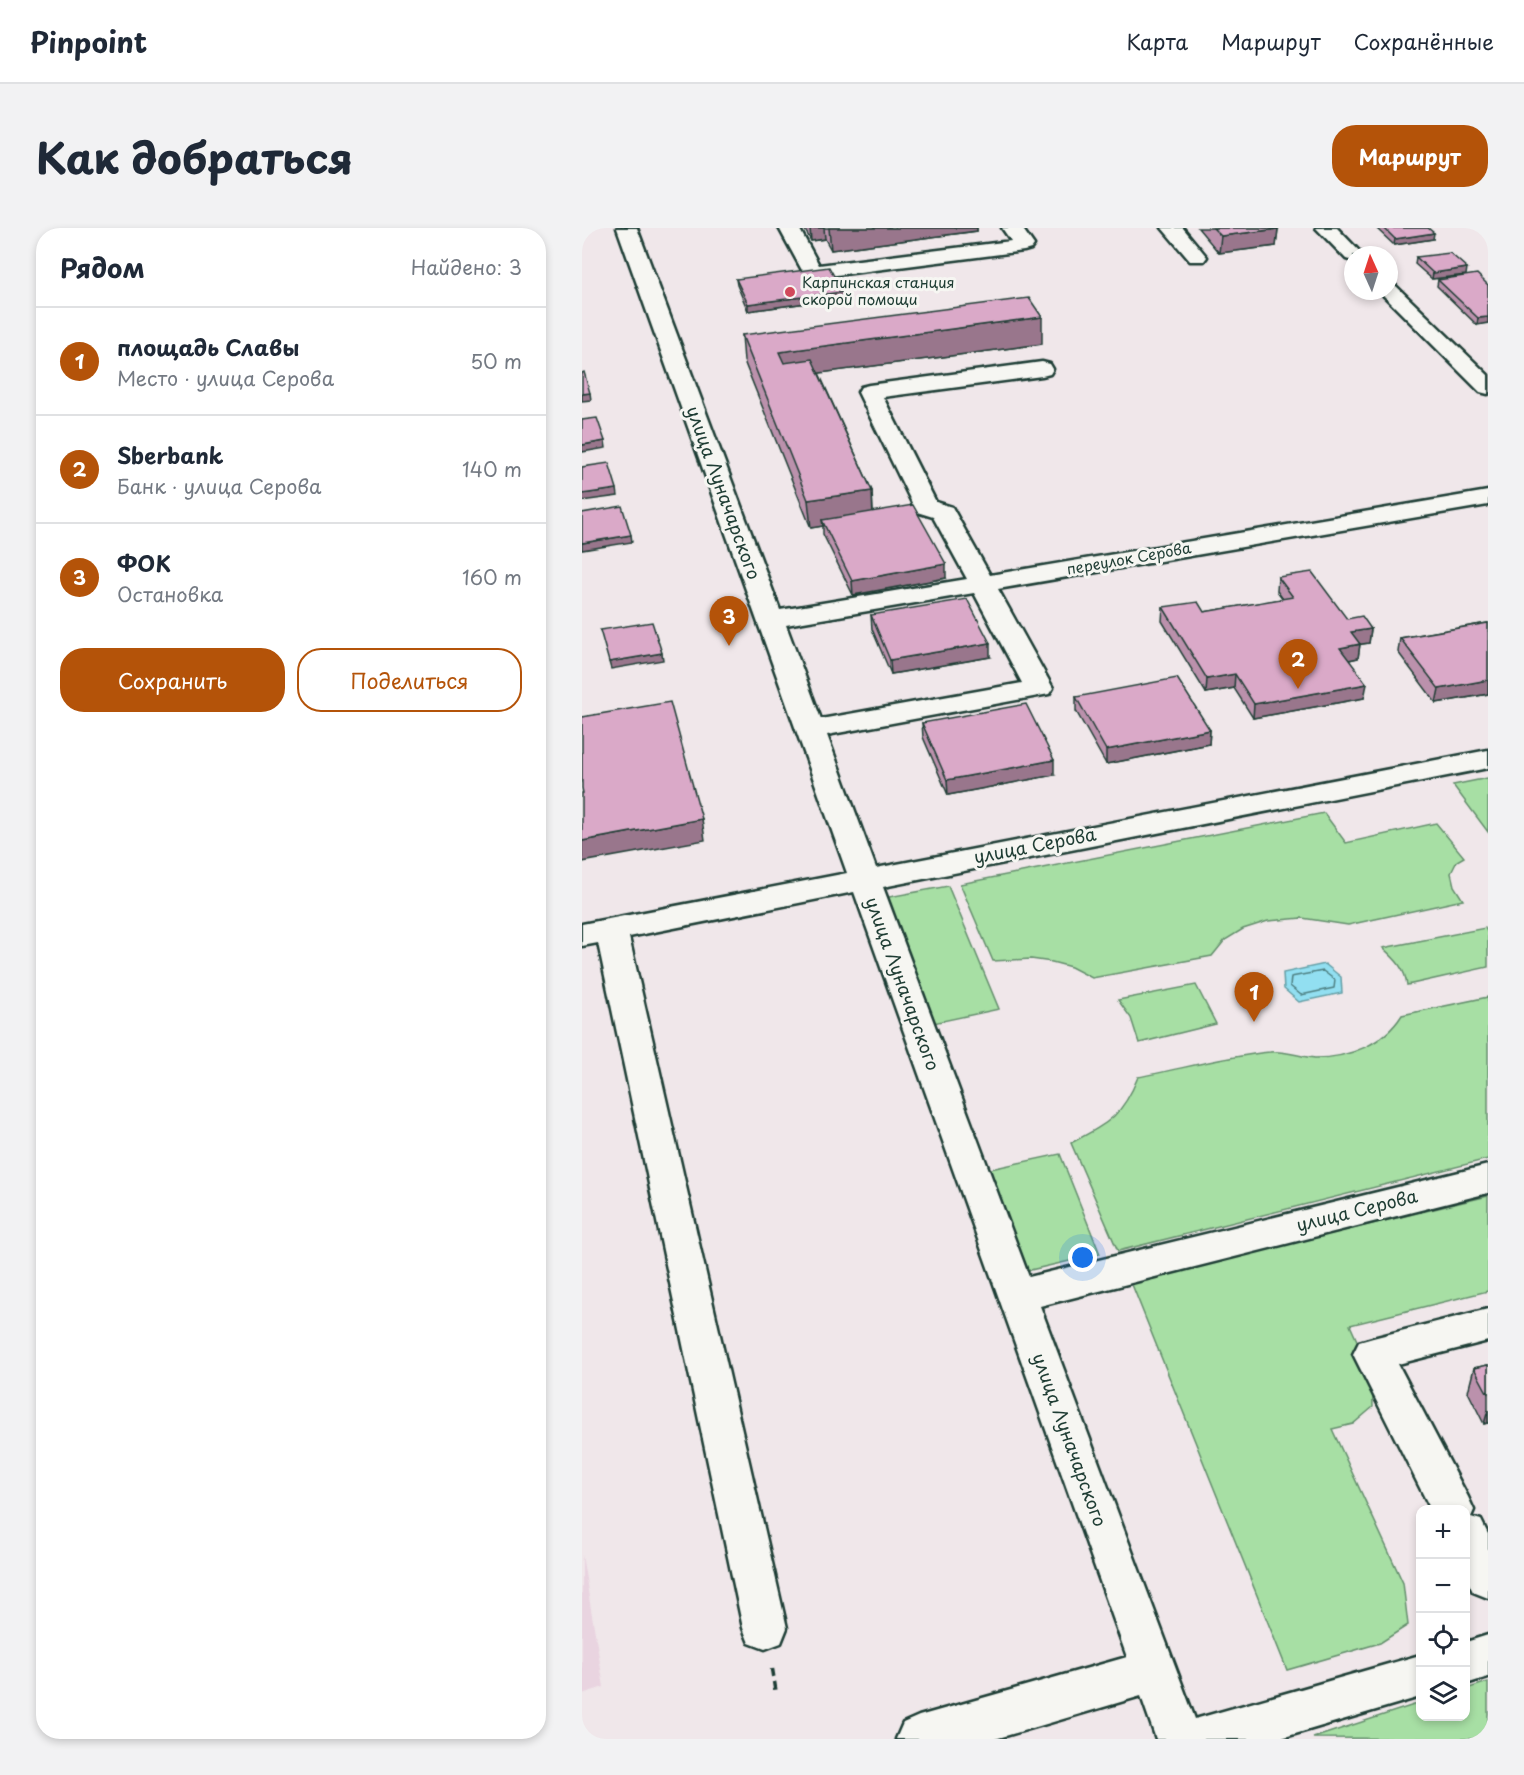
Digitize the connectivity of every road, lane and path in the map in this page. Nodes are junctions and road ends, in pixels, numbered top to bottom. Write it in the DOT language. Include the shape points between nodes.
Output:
graph roads {
  1 [pos="627,228"];
  2 [pos="789,228"];
  3 [pos="1012,228"];
  4 [pos="1172,228"];
  5 [pos="1326,228"];
  6 [pos="1344,246"];
  7 [pos="1197,257"];
  8 [pos="1398,299"];
  9 [pos="1042,369"];
  10 [pos="1488,387"];
  11 [pos="1488,498"];
  12 [pos="982,584"];
  13 [pos="770,620"];
  14 [pos="810,730"];
  15 [pos="1488,759"];
  16 [pos="864,879"];
  17 [pos="596,932"];
  18 [pos="1488,1179"];
  19 [pos="1016,1296"];
  20 [pos="1488,1325"];
  21 [pos="1451,1505"];
  22 [pos="1470,1542"];
  23 [pos="1488,1578"];
  24 [pos="765,1628"];
  25 [pos="1488,1656"];
  26 [pos="1470,1662"];
  27 [pos="1154,1671"];
  28 [pos="1416,1677"];
  29 [pos="919,1739"];
  30 [pos="1179,1739"];
  31 [pos="1201,1739"];
  1 -- 13 [label="street, улица Луначарского"];
  2 -- 3 [label="street" via="813,272 1024,245"];
  4 -- 7 [label="street"];
  5 -- 6 [label="street"];
  8 -- 10 [label="street"];
  9 -- 12 [label="street" via="869,392 926,507 943,512"];
  11 -- 12 [label="street, переулок Серова"];
  12 -- 13 [label="street, переулок Серова"];
  12 -- 14 [label="street" via="1039,688"];
  13 -- 14 [label="street, улица Луначарского"];
  14 -- 16 [label="street, улица Луначарского"];
  15 -- 16 [label="street, улица Серова"];
  16 -- 17 [label="street, улица Серова"];
  16 -- 19 [label="street, улица Луначарского"];
  17 -- 24 [label="street"];
  18 -- 19 [label="street, улица Серова"];
  19 -- 27 [label="street, улица Луначарского"];
  20 -- 21 [label="street" via="1373,1354"];
  22 -- 23 [label="street"];
  25 -- 26 [label="street"];
  27 -- 29 [label="street"];
  27 -- 30 [label="street, улица Луначарского"];
  28 -- 31 [label="street"];
}
